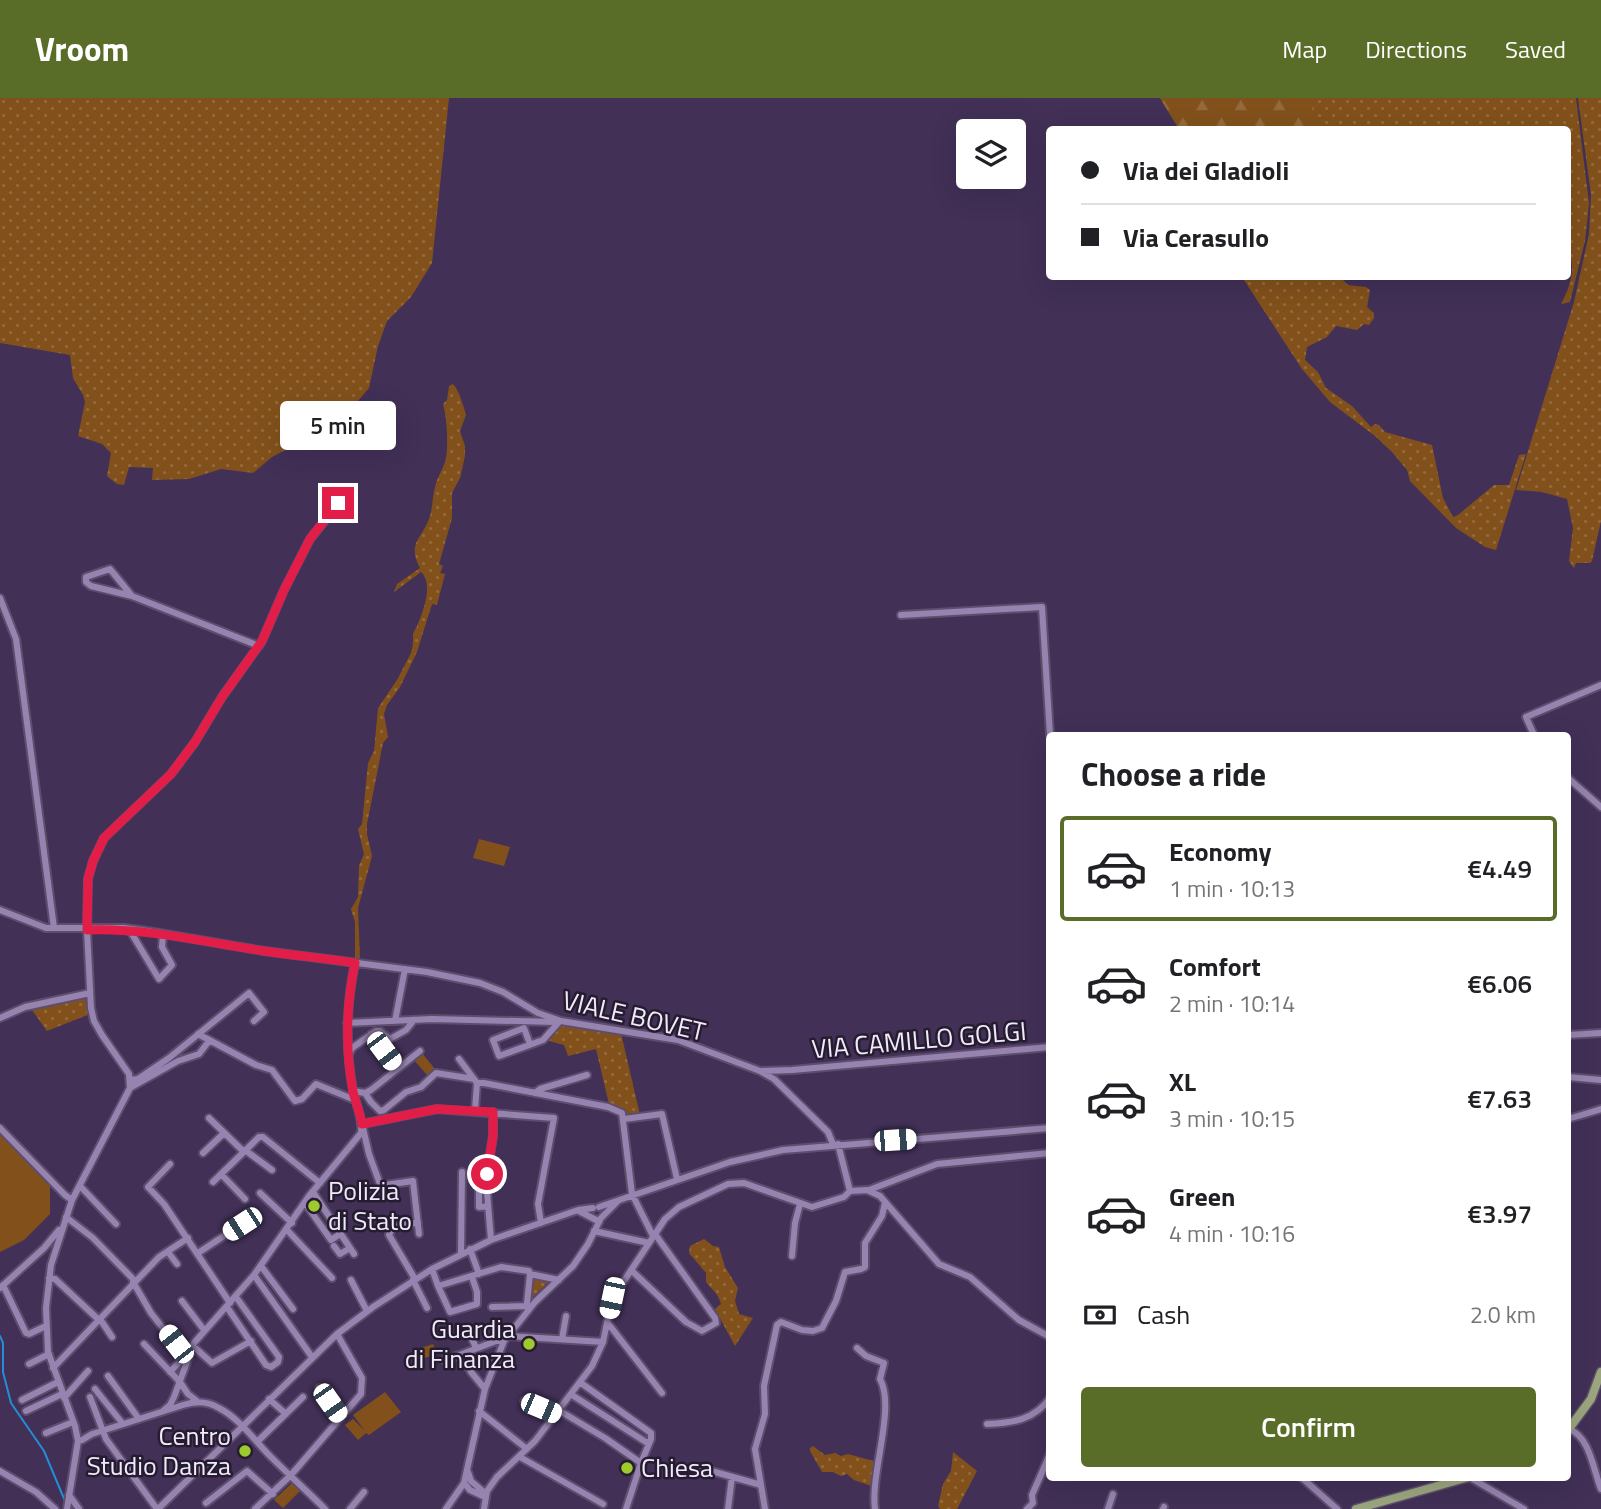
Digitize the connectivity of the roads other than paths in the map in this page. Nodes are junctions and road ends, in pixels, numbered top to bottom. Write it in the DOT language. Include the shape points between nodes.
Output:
graph roads {
  1 [pos="351,488"];
  2 [pos="132,596"];
  3 [pos="0,598"];
  4 [pos="901,615"];
  5 [pos="259,646"];
  6 [pos="1601,685"];
  7 [pos="1050,732"];
  8 [pos="1533,732"];
  9 [pos="1571,781"];
  10 [pos="1601,807"];
  11 [pos="0,910"];
  12 [pos="54,928"];
  13 [pos="129,929"];
  14 [pos="87,930"];
  15 [pos="163,934"];
  16 [pos="355,963"];
  17 [pos="405,969"];
  18 [pos="90,993"];
  19 [pos="538,1013"];
  20 [pos="0,1018"];
  21 [pos="414,1020"];
  22 [pos="254,1021"];
  23 [pos="395,1021"];
  24 [pos="561,1021"];
  25 [pos="528,1022"];
  26 [pos="544,1022"];
  27 [pos="347,1023"];
  28 [pos="1601,1033"];
  29 [pos="198,1034"];
  30 [pos="371,1034"];
  31 [pos="1571,1035"];
  32 [pos="547,1036"];
  33 [pos="209,1041"];
  34 [pos="530,1044"];
  35 [pos="1046,1048"];
  36 [pos="420,1051"];
  37 [pos="348,1056"];
  38 [pos="458,1059"];
  39 [pos="397,1069"];
  40 [pos="792,1070"];
  41 [pos="760,1071"];
  42 [pos="587,1075"];
  43 [pos="1571,1077"];
  44 [pos="134,1079"];
  45 [pos="1601,1080"];
  46 [pos="476,1081"];
  47 [pos="132,1087"];
  48 [pos="353,1091"];
  49 [pos="785,1091"];
  50 [pos="366,1093"];
  51 [pos="534,1093"];
  52 [pos="355,1100"];
  53 [pos="1601,1109"];
  54 [pos="475,1110"];
  55 [pos="493,1112"];
  56 [pos="209,1118"];
  57 [pos="1571,1118"];
  58 [pos="624,1119"];
  59 [pos="362,1124"];
  60 [pos="0,1128"];
  61 [pos="1046,1128"];
  62 [pos="224,1133"];
  63 [pos="836,1144"];
  64 [pos="245,1151"];
  65 [pos="203,1153"];
  66 [pos="1046,1153"];
  67 [pos="170,1164"];
  68 [pos="272,1170"];
  69 [pos="462,1172"];
  70 [pos="221,1174"];
  71 [pos="677,1179"];
  72 [pos="213,1182"];
  73 [pos="320,1182"];
  74 [pos="80,1186"];
  75 [pos="867,1190"];
  76 [pos="850,1191"];
  77 [pos="313,1192"];
  78 [pos="260,1193"];
  79 [pos="632,1194"];
  80 [pos="245,1199"];
  81 [pos="621,1199"];
  82 [pos="72,1200"];
  83 [pos="305,1203"];
  84 [pos="885,1203"];
  85 [pos="800,1204"];
  86 [pos="596,1208"];
  87 [pos="324,1209"];
  88 [pos="578,1210"];
  89 [pos="314,1216"];
  90 [pos="66,1217"];
  91 [pos="597,1217"];
  92 [pos="292,1223"];
  93 [pos="418,1223"];
  94 [pos="541,1223"];
  95 [pos="116,1224"];
  96 [pos="242,1224"];
  97 [pos="287,1230"];
  98 [pos="341,1234"];
  99 [pos="419,1234"];
  100 [pos="593,1234"];
  101 [pos="188,1238"];
  102 [pos="652,1238"];
  103 [pos="491,1240"];
  104 [pos="54,1241"];
  105 [pos="334,1246"];
  106 [pos="44,1248"];
  107 [pos="470,1249"];
  108 [pos="54,1252"];
  109 [pos="167,1252"];
  110 [pos="198,1253"];
  111 [pos="461,1254"];
  112 [pos="792,1256"];
  113 [pos="177,1264"];
  114 [pos="261,1266"];
  115 [pos="432,1269"];
  116 [pos="631,1270"];
  117 [pos="254,1275"];
  118 [pos="530,1275"];
  119 [pos="475,1276"];
  120 [pos="49,1278"];
  121 [pos="332,1278"];
  122 [pos="414,1279"];
  123 [pos="351,1280"];
  124 [pos="559,1280"];
  125 [pos="134,1281"];
  126 [pos="438,1286"];
  127 [pos="1,1287"];
  128 [pos="236,1297"];
  129 [pos="182,1301"];
  130 [pos="228,1305"];
  131 [pos="492,1307"];
  132 [pos="427,1308"];
  133 [pos="527,1308"];
  134 [pos="293,1309"];
  135 [pos="367,1311"];
  136 [pos="566,1316"];
  137 [pos="99,1320"];
  138 [pos="607,1322"];
  139 [pos="46,1326"];
  140 [pos="468,1329"];
  141 [pos="204,1330"];
  142 [pos="337,1334"];
  143 [pos="1046,1335"];
  144 [pos="112,1337"];
  145 [pos="506,1338"];
  146 [pos="562,1339"];
  147 [pos="251,1341"];
  148 [pos="603,1342"];
  149 [pos="144,1344"];
  150 [pos="193,1346"];
  151 [pos="476,1348"];
  152 [pos="857,1348"];
  153 [pos="49,1354"];
  154 [pos="462,1354"];
  155 [pos="186,1357"];
  156 [pos="312,1357"];
  157 [pos="444,1360"];
  158 [pos="29,1364"];
  159 [pos="53,1368"];
  160 [pos="88,1371"];
  161 [pos="170,1372"];
  162 [pos="1601,1372"];
  163 [pos="108,1376"];
  164 [pos="58,1382"];
  165 [pos="582,1383"];
  166 [pos="180,1386"];
  167 [pos="319,1388"];
  168 [pos="95,1389"];
  169 [pos="485,1389"];
  170 [pos="662,1393"];
  171 [pos="572,1395"];
  172 [pos="63,1396"];
  173 [pos="90,1397"];
  174 [pos="303,1397"];
  175 [pos="22,1399"];
  176 [pos="269,1399"];
  177 [pos="524,1401"];
  178 [pos="198,1402"];
  179 [pos="183,1405"];
  180 [pos="1046,1406"];
  181 [pos="133,1408"];
  182 [pos="26,1411"];
  183 [pos="163,1411"];
  184 [pos="479,1411"];
  185 [pos="559,1413"];
  186 [pos="286,1414"];
  187 [pos="341,1418"];
  188 [pos="139,1419"];
  189 [pos="121,1422"];
  190 [pos="987,1424"];
  191 [pos="242,1426"];
  192 [pos="1571,1426"];
  193 [pos="77,1431"];
  194 [pos="104,1431"];
  195 [pos="1571,1431"];
  196 [pos="46,1433"];
  197 [pos="257,1442"];
  198 [pos="649,1444"];
  199 [pos="527,1449"];
  200 [pos="520,1457"];
  201 [pos="641,1463"];
  202 [pos="1046,1463"];
  203 [pos="701,1468"];
  204 [pos="0,1471"];
  205 [pos="291,1475"];
  206 [pos="732,1477"];
  207 [pos="466,1481"];
  208 [pos="1306,1481"];
  209 [pos="1455,1481"];
  210 [pos="1476,1481"];
  211 [pos="761,1485"];
  212 [pos="1601,1489"];
  213 [pos="470,1490"];
  214 [pos="364,1492"];
  215 [pos="273,1494"];
  216 [pos="458,1494"];
  217 [pos="483,1494"];
  218 [pos="1113,1494"];
  219 [pos="68,1502"];
  220 [pos="206,1503"];
  221 [pos="603,1504"];
  222 [pos="352,1506"];
  223 [pos="484,1507"];
  224 [pos="55,1509"];
  225 [pos="79,1509"];
  226 [pos="158,1509"];
  227 [pos="255,1509"];
  228 [pos="325,1509"];
  229 [pos="361,1509"];
  230 [pos="446,1509"];
  231 [pos="626,1509"];
  232 [pos="728,1509"];
  233 [pos="765,1509"];
  234 [pos="875,1509"];
  235 [pos="1027,1509"];
  236 [pos="1108,1509"];
  237 [pos="1337,1509"];
  238 [pos="1356,1509"];
  239 [pos="1524,1509"];
  1 -- 5 [label="street" via="310,539"];
  2 -- 2 [label="street" via="110,569 86,577 91,586"];
  2 -- 5 [label="street"];
  3 -- 12 [label="street" via="16,639"];
  4 -- 7 [label="street" via="1042,607"];
  5 -- 14 [label="street" via="171,774 104,838 88,879"];
  6 -- 8 [label="street" via="1526,717"];
  9 -- 10 [label="street"];
  11 -- 12 [label="street, VIALE BOVET"];
  12 -- 14 [label="street, VIALE BOVET"];
  13 -- 14 [label="street, VIALE BOVET"];
  13 -- 15 [label="street, VIALE BOVET"];
  13 -- 15 [label="street" via="159,979 172,965 162,947"];
  14 -- 18 [label="street"];
  15 -- 16 [label="street, VIALE BOVET"];
  16 -- 17 [label="street, VIALE BOVET"];
  16 -- 27 [label="street"];
  17 -- 19 [label="street, VIALE BOVET" via="487,985"];
  17 -- 23 [label="street"];
  18 -- 20 [label="street" via="25,1007"];
  18 -- 44 [label="street" via="94,1021"];
  19 -- 24 [label="street, VIALE BOVET"];
  19 -- 25 [label="street" via="538,1018"];
  21 -- 23 [label="street"];
  21 -- 25 [label="street"];
  21 -- 30 [label="street" via="390,1039 380,1031"];
  22 -- 29 [label="street" via="264,1012 248,993"];
  23 -- 27 [label="street"];
  24 -- 26 [label="street"];
  24 -- 32 [label="street"];
  24 -- 41 [label="street, VIALE BOVET" via="678,1040"];
  25 -- 26 [label="street"];
  26 -- 32 [label="street"];
  27 -- 37 [label="street"];
  28 -- 31 [label="street"];
  29 -- 33 [label="street"];
  29 -- 44 [label="street"];
  30 -- 37 [label="street"];
  30 -- 39 [label="street"];
  32 -- 34 [label="street"];
  33 -- 47 [label="street" via="199,1054"];
  33 -- 52 [label="street" via="272,1070 295,1101 316,1084"];
  34 -- 34 [label="street" via="499,1055 493,1040 524,1028"];
  35 -- 40 [label="street, VIA CAMILLO GOLGI"];
  36 -- 39 [label="street"];
  37 -- 48 [label="street"];
  38 -- 46 [label="street"];
  39 -- 50 [label="street"];
  40 -- 41 [label="street, VIA CAMILLO GOLGI"];
  40 -- 49 [label="street" via="782,1081"];
  41 -- 49 [label="street"];
  42 -- 51 [label="street"];
  43 -- 45 [label="street"];
  44 -- 47 [label="street"];
  46 -- 50 [label="street" via="436,1073 380,1111"];
  46 -- 51 [label="street"];
  46 -- 54 [label="street"];
  47 -- 74 [label="street"];
  48 -- 50 [label="street"];
  48 -- 52 [label="street"];
  49 -- 63 [label="street"];
  51 -- 58 [label="street" via="608,1107 622,1113"];
  52 -- 59 [label="street"];
  53 -- 57 [label="street"];
  54 -- 55 [label="street"];
  54 -- 59 [label="street" via="437,1109"];
  55 -- 94 [label="street" via="554,1118 538,1204"];
  55 -- 103 [label="street" via="487,1174"];
  56 -- 62 [label="street"];
  58 -- 71 [label="street" via="662,1114"];
  58 -- 79 [label="street"];
  59 -- 73 [label="street" via="358,1140"];
  59 -- 93 [label="street" via="380,1184 412,1181"];
  60 -- 82 [label="street"];
  61 -- 63 [label="street"];
  62 -- 64 [label="street"];
  62 -- 65 [label="street"];
  63 -- 71 [label="street" via="755,1156"];
  63 -- 76 [label="street"];
  64 -- 68 [label="street"];
  64 -- 70 [label="street"];
  64 -- 73 [label="street" via="262,1138"];
  66 -- 75 [label="street" via="937,1164"];
  67 -- 101 [label="street" via="148,1187"];
  69 -- 111 [label="street"];
  70 -- 72 [label="street"];
  70 -- 80 [label="street"];
  71 -- 79 [label="street"];
  73 -- 77 [label="street"];
  74 -- 82 [label="street"];
  74 -- 95 [label="street"];
  75 -- 76 [label="street"];
  75 -- 84 [label="street"];
  76 -- 85 [label="street" via="820,1205"];
  77 -- 83 [label="street"];
  77 -- 87 [label="street"];
  78 -- 92 [label="street"];
  79 -- 81 [label="street"];
  79 -- 102 [label="street"];
  81 -- 86 [label="street"];
  81 -- 91 [label="street"];
  82 -- 90 [label="street"];
  83 -- 89 [label="street"];
  83 -- 92 [label="street"];
  84 -- 143 [label="street" via="939,1264 970,1277 1019,1320"];
  84 -- 211 [label="street" via="865,1243 865,1267 845,1272 822,1328 808,1331 780,1322 777,1325 764,1386 765,1414 755,1449"];
  85 -- 102 [label="street" via="744,1182 728,1184 679,1207"];
  85 -- 112 [label="street"];
  86 -- 88 [label="street"];
  86 -- 91 [label="street"];
  86 -- 91 [label="street"];
  87 -- 89 [label="street"];
  87 -- 98 [label="street"];
  88 -- 91 [label="street"];
  88 -- 94 [label="street"];
  89 -- 98 [label="street" via="331,1240"];
  90 -- 104 [label="street"];
  90 -- 125 [label="street"];
  91 -- 100 [label="street"];
  92 -- 97 [label="street"];
  93 -- 99 [label="street"];
  93 -- 122 [label="street" via="398,1226 389,1235"];
  94 -- 103 [label="street"];
  96 -- 110 [label="street"];
  97 -- 114 [label="street"];
  97 -- 121 [label="street"];
  98 -- 105 [label="street" via="352,1251 340,1254"];
  100 -- 102 [label="street"];
  100 -- 124 [label="street"];
  101 -- 109 [label="street"];
  101 -- 110 [label="street"];
  102 -- 116 [label="street"];
  102 -- 116 [label="street" via="716,1323 702,1331 686,1322"];
  103 -- 107 [label="street"];
  104 -- 106 [label="street"];
  104 -- 108 [label="street"];
  106 -- 108 [label="street"];
  106 -- 127 [label="street"];
  107 -- 111 [label="street"];
  107 -- 119 [label="street"];
  108 -- 120 [label="street"];
  109 -- 113 [label="street"];
  109 -- 125 [label="street"];
  110 -- 130 [label="street"];
  111 -- 115 [label="street"];
  114 -- 117 [label="street"];
  114 -- 134 [label="street"];
  115 -- 122 [label="street"];
  115 -- 126 [label="street"];
  116 -- 138 [label="street" via="612,1298"];
  117 -- 128 [label="street"];
  117 -- 156 [label="street"];
  118 -- 119 [label="street" via="529,1271 501,1267"];
  118 -- 124 [label="street"];
  118 -- 133 [label="street"];
  119 -- 126 [label="street"];
  119 -- 126 [label="street" via="477,1304 450,1312"];
  120 -- 137 [label="street"];
  120 -- 139 [label="street"];
  122 -- 132 [label="street"];
  122 -- 135 [label="street"];
  123 -- 135 [label="street"];
  124 -- 133 [label="street"];
  125 -- 137 [label="street"];
  125 -- 155 [label="street" via="151,1313"];
  127 -- 139 [label="street" via="26,1333"];
  128 -- 130 [label="street"];
  128 -- 147 [label="street" via="279,1361 266,1365"];
  129 -- 141 [label="street"];
  130 -- 141 [label="street"];
  130 -- 147 [label="street"];
  131 -- 133 [label="street"];
  133 -- 145 [label="street"];
  135 -- 142 [label="street"];
  136 -- 146 [label="street"];
  137 -- 144 [label="street"];
  137 -- 159 [label="street"];
  138 -- 148 [label="street"];
  138 -- 170 [label="street"];
  139 -- 153 [label="street"];
  140 -- 151 [label="street"];
  141 -- 150 [label="street"];
  142 -- 156 [label="street"];
  142 -- 187 [label="street" via="363,1382 361,1394"];
  145 -- 146 [label="street"];
  145 -- 151 [label="street"];
  145 -- 169 [label="street"];
  146 -- 148 [label="street"];
  147 -- 150 [label="street" via="212,1363"];
  148 -- 165 [label="street"];
  149 -- 161 [label="street"];
  150 -- 155 [label="street"];
  151 -- 154 [label="street"];
  152 -- 234 [label="street" via="884,1363 880,1380 885,1411"];
  153 -- 158 [label="street"];
  153 -- 159 [label="street"];
  154 -- 157 [label="street"];
  154 -- 169 [label="street"];
  155 -- 161 [label="street"];
  155 -- 166 [label="street"];
  156 -- 176 [label="street"];
  159 -- 164 [label="street"];
  160 -- 172 [label="street"];
  161 -- 166 [label="street"];
  162 -- 192 [label="main road" via="1591,1399"];
  163 -- 181 [label="street"];
  164 -- 172 [label="street"];
  164 -- 175 [label="street"];
  165 -- 171 [label="street"];
  165 -- 198 [label="street" via="646,1428 652,1436"];
  166 -- 178 [label="street"];
  166 -- 179 [label="street"];
  166 -- 183 [label="street"];
  167 -- 187 [label="street"];
  168 -- 189 [label="street"];
  169 -- 184 [label="street"];
  171 -- 185 [label="street"];
  171 -- 198 [label="street"];
  172 -- 182 [label="street"];
  172 -- 193 [label="street"];
  173 -- 194 [label="street"];
  174 -- 186 [label="street"];
  176 -- 186 [label="street"];
  176 -- 191 [label="street"];
  177 -- 185 [label="street"];
  178 -- 179 [label="street"];
  178 -- 191 [label="street" via="217,1407"];
  179 -- 183 [label="street"];
  180 -- 190 [label="street" via="1026,1419"];
  181 -- 188 [label="street"];
  181 -- 189 [label="street"];
  183 -- 188 [label="street"];
  184 -- 199 [label="street"];
  184 -- 207 [label="street"];
  185 -- 199 [label="street"];
  185 -- 201 [label="street"];
  186 -- 197 [label="street"];
  187 -- 205 [label="street"];
  188 -- 189 [label="street"];
  189 -- 194 [label="street"];
  191 -- 197 [label="street"];
  191 -- 226 [label="street"];
  193 -- 194 [label="street"];
  193 -- 196 [label="street"];
  193 -- 219 [label="street"];
  194 -- 226 [label="street"];
  195 -- 212 [label="street" via="1589,1449"];
  197 -- 205 [label="street"];
  198 -- 201 [label="street"];
  199 -- 200 [label="street"];
  200 -- 217 [label="street"];
  200 -- 221 [label="street"];
  201 -- 231 [label="street"];
  202 -- 235 [label="street"];
  203 -- 206 [label="street"];
  204 -- 224 [label="street"];
  205 -- 215 [label="street"];
  205 -- 228 [label="street"];
  206 -- 211 [label="street"];
  206 -- 232 [label="street"];
  207 -- 213 [label="street"];
  207 -- 216 [label="street"];
  207 -- 217 [label="street"];
  208 -- 237 [label="street"];
  209 -- 238 [label="main road"];
  210 -- 239 [label="street"];
  211 -- 233 [label="street"];
  213 -- 216 [label="street"];
  213 -- 217 [label="street"];
  214 -- 222 [label="street"];
  215 -- 220 [label="street" via="247,1471"];
  215 -- 227 [label="street"];
  216 -- 230 [label="street"];
  217 -- 223 [label="street"];
  218 -- 236 [label="street"];
  219 -- 225 [label="street"];
  222 -- 229 [label="street"];
}
